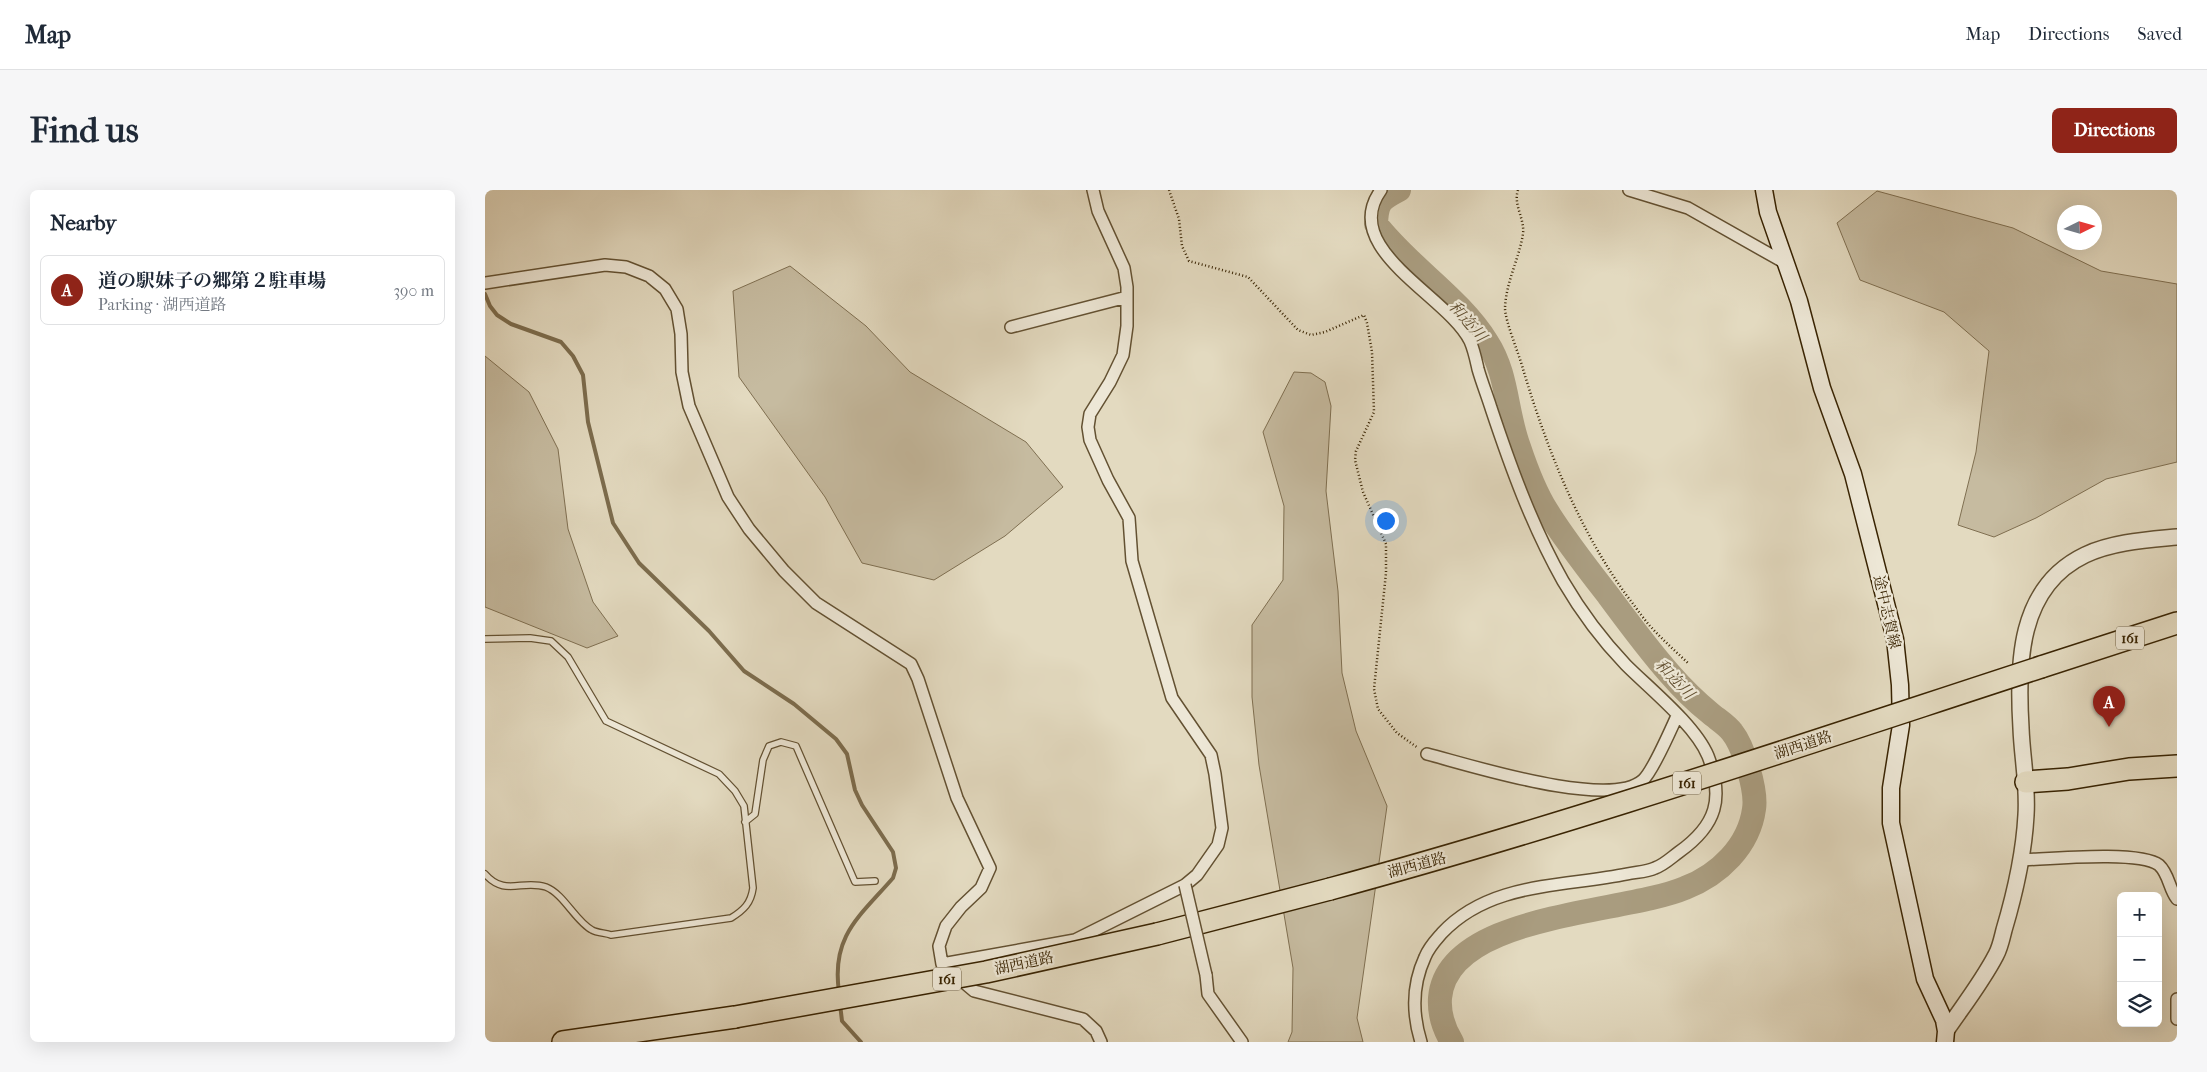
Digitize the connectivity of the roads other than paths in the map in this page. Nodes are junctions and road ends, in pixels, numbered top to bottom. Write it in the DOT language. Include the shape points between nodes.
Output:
graph roads {
  1 [pos="1093,190"];
  2 [pos="1381,190"];
  3 [pos="1629,190"];
  4 [pos="1764,190"];
  5 [pos="1787,264"];
  6 [pos="485,283"];
  7 [pos="1127,297"];
  8 [pos="1011,327"];
  9 [pos="2177,536"];
  10 [pos="2177,616"];
  11 [pos="2177,623"];
  12 [pos="2177,630"];
  13 [pos="485,639"];
  14 [pos="2083,653"];
  15 [pos="1677,716"];
  16 [pos="1427,754"];
  17 [pos="2177,766"];
  18 [pos="2027,782"];
  19 [pos="745,822"];
  20 [pos="2020,860"];
  21 [pos="485,874"];
  22 [pos="875,882"];
  23 [pos="1185,885"];
  24 [pos="2177,899"];
  25 [pos="942,964"];
  26 [pos="2177,999"];
  27 [pos="735,1017"];
  28 [pos="2177,1020"];
  29 [pos="1946,1037"];
  30 [pos="563,1042"];
  31 [pos="616,1042"];
  32 [pos="1101,1042"];
  33 [pos="1242,1042"];
  34 [pos="1421,1042"];
  1 -- 7 [label="street" via="1098,211 1124,268"];
  2 -- 15 [label="street" via="1370,209 1370,226 1380,247 1446,310 1471,342 1514,478 1564,582 1623,662"];
  3 -- 5 [label="street" via="1688,208"];
  4 -- 5 [label="main road, 途中志賀線" via="1768,212"];
  5 -- 29 [label="main road, 途中志賀線" via="1822,388 1853,474 1895,639 1901,726 1891,788 1891,824 1925,979 1944,1020"];
  6 -- 25 [label="street" via="605,265 626,267 649,276 665,289 677,309 682,372 689,406 727,497 784,572 816,603 911,664 918,679 957,798 990,868 981,888 946,926 939,946"];
  7 -- 8 [label="street"];
  7 -- 23 [label="street" via="1123,355 1090,414 1090,440 1129,518 1132,561 1172,698 1211,755 1222,828 1218,845 1197,875"];
  9 -- 18 [label="street" via="2104,548 2065,566 2050,579 2030,618 2023,644 2019,680"];
  10 -- 14 [label="highway"];
  11 -- 14 [label="highway, 湖西道路 / 161"];
  12 -- 14 [label="highway, 湖西道路 / 161"];
  13 -- 19 [label="lane" via="551,640 568,657 606,721 719,774 744,806"];
  14 -- 27 [label="highway, 湖西道路 / 161, bridge" via="1621,804 1330,889 1157,934 986,972"];
  15 -- 16 [label="street" via="1643,780 1610,791 1552,785"];
  15 -- 34 [label="street" via="1706,752 1717,786 1709,822 1689,845 1656,868 1496,896 1451,923 1429,947 1415,986 1416,1027"];
  17 -- 18 [label="highway"];
  18 -- 20 [label="street"];
  19 -- 21 [label="lane" via="752,897 745,909 731,918 611,935 592,930 549,888 533,884 511,887 493,883"];
  19 -- 22 [label="lane" via="755,814 763,760 769,746 781,742 795,746 855,882"];
  20 -- 24 [label="street" via="2124,857 2150,860 2166,874"];
  20 -- 29 [label="street" via="1997,954"];
  23 -- 25 [label="street" via="1075,940"];
  23 -- 33 [label="street, bridge" via="1208,994"];
  25 -- 32 [label="street" via="974,991 1083,1019 1096,1031"];
  26 -- 28 [label="street"];
  27 -- 30 [label="highway, 湖西道路 / 161"];
  27 -- 31 [label="highway, 湖西道路 / 161" via="671,1033"];
}
